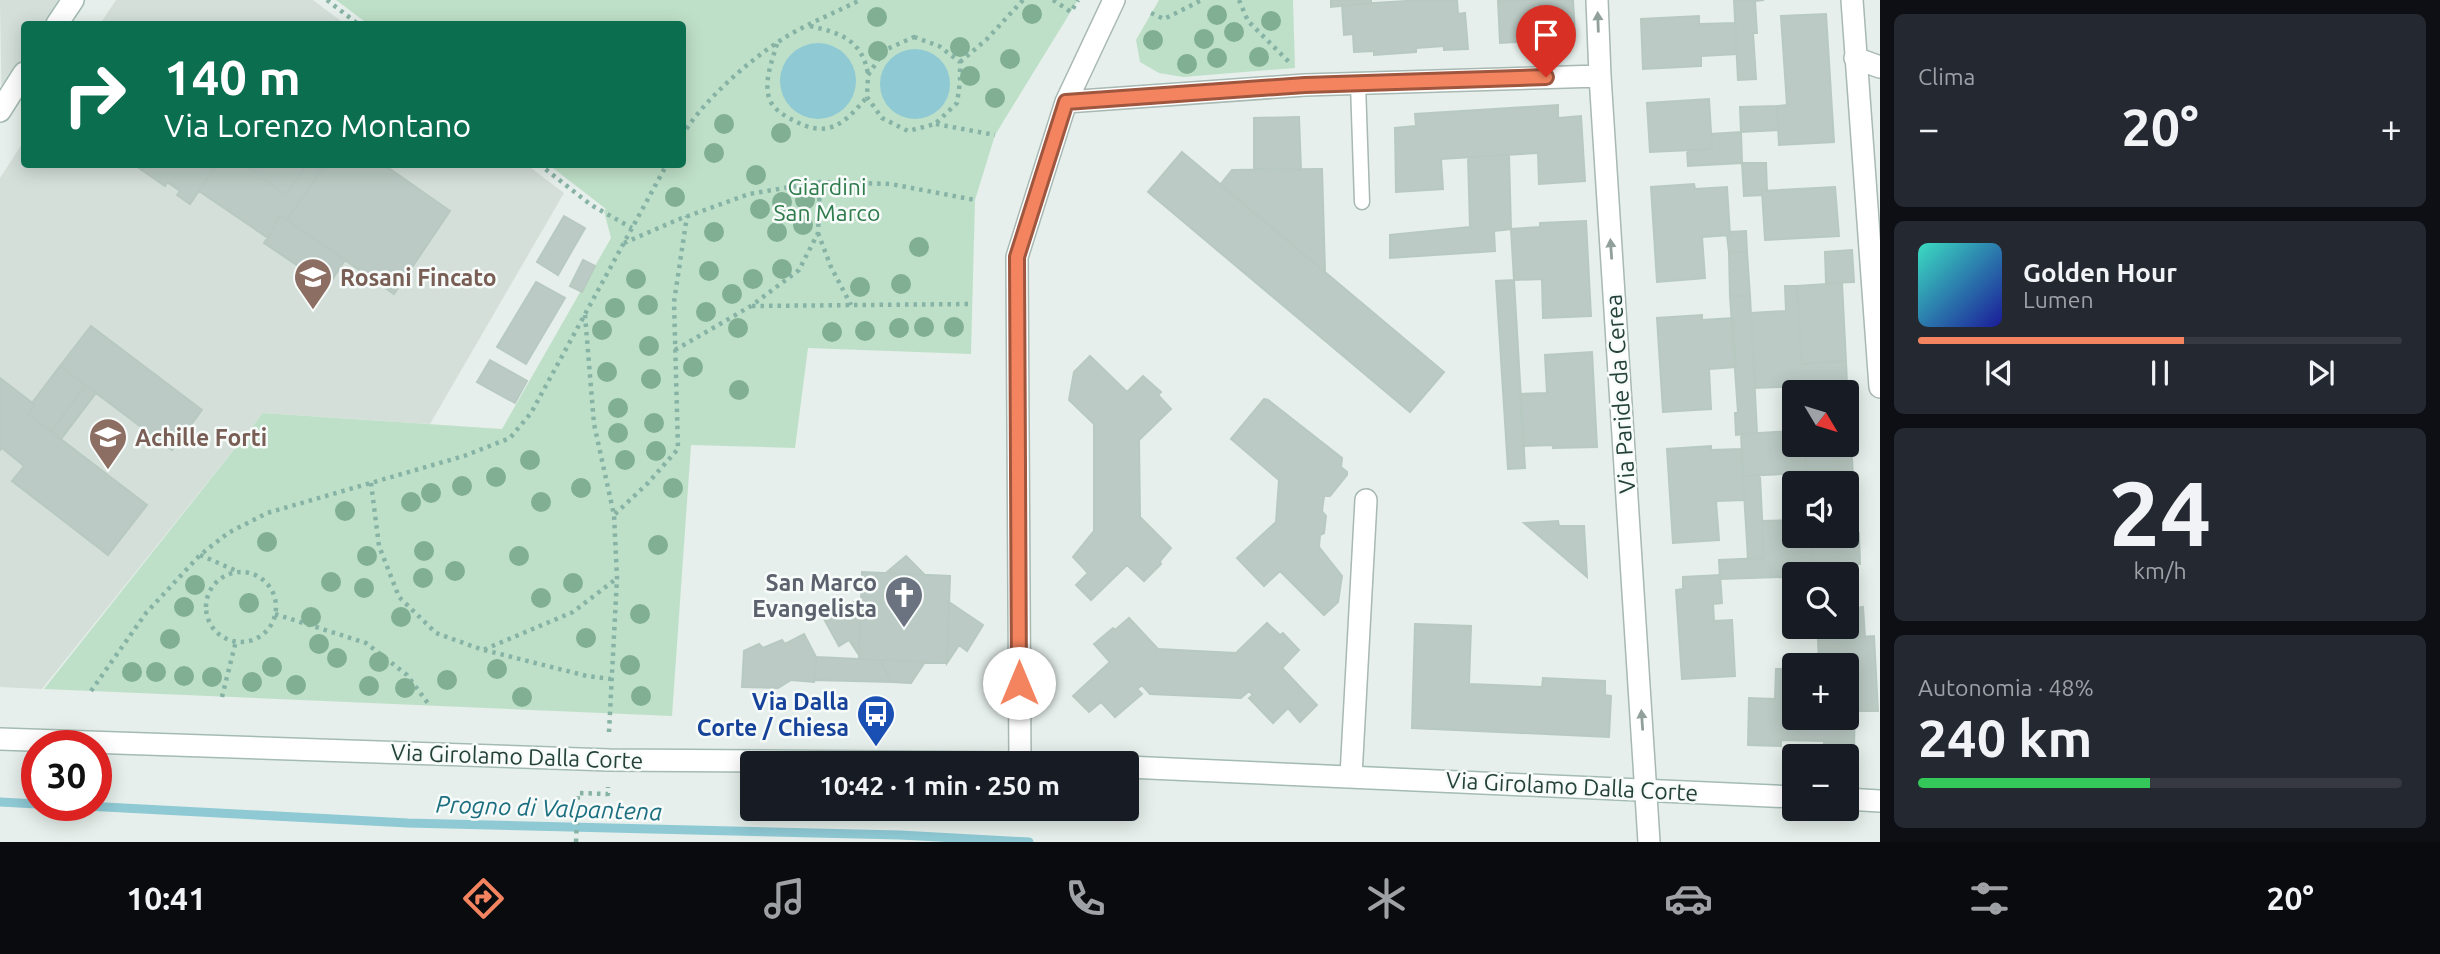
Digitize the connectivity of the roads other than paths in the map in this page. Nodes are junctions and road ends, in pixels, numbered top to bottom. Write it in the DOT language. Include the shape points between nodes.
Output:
graph roads {
  1 [pos="73,0"];
  2 [pos="1114,0"];
  3 [pos="1597,0"];
  4 [pos="1852,0"];
  5 [pos="59,21"];
  6 [pos="1855,58"];
  7 [pos="1880,67"];
  8 [pos="1600,76"];
  9 [pos="21,78"];
  10 [pos="1359,84"];
  11 [pos="1066,102"];
  12 [pos="0,111"];
  13 [pos="1362,202"];
  14 [pos="1878,332"];
  15 [pos="1880,387"];
  16 [pos="1366,500"];
  17 [pos="0,739"];
  18 [pos="1020,751"];
  19 [pos="740,761"];
  20 [pos="1139,767"];
  21 [pos="1350,776"];
  22 [pos="1646,789"];
  23 [pos="1782,796"];
  24 [pos="1859,800"];
  25 [pos="1880,801"];
  26 [pos="1649,842"];
  1 -- 5 [label="street"];
  2 -- 11 [label="street"];
  8 -- 3 [label="street, Via Paride da Cerea, one-way"];
  4 -- 6 [label="street"];
  6 -- 7 [label="street"];
  6 -- 14 [label="street"];
  8 -- 10 [label="street"];
  22 -- 8 [label="street, Via Paride da Cerea, one-way"];
  9 -- 12 [label="street"];
  10 -- 11 [label="street"];
  10 -- 13 [label="lane"];
  11 -- 18 [label="street" via="1017,257"];
  14 -- 15 [label="street"];
  16 -- 21 [label="street"];
  17 -- 19 [label="street, Via Girolamo Dalla Corte"];
  20 -- 21 [label="street, Via Girolamo Dalla Corte"];
  21 -- 22 [label="street, Via Girolamo Dalla Corte"];
  22 -- 23 [label="street, Via Girolamo Dalla Corte"];
  22 -- 26 [label="street, Via Paride da Cerea"];
  24 -- 25 [label="street"];
}
